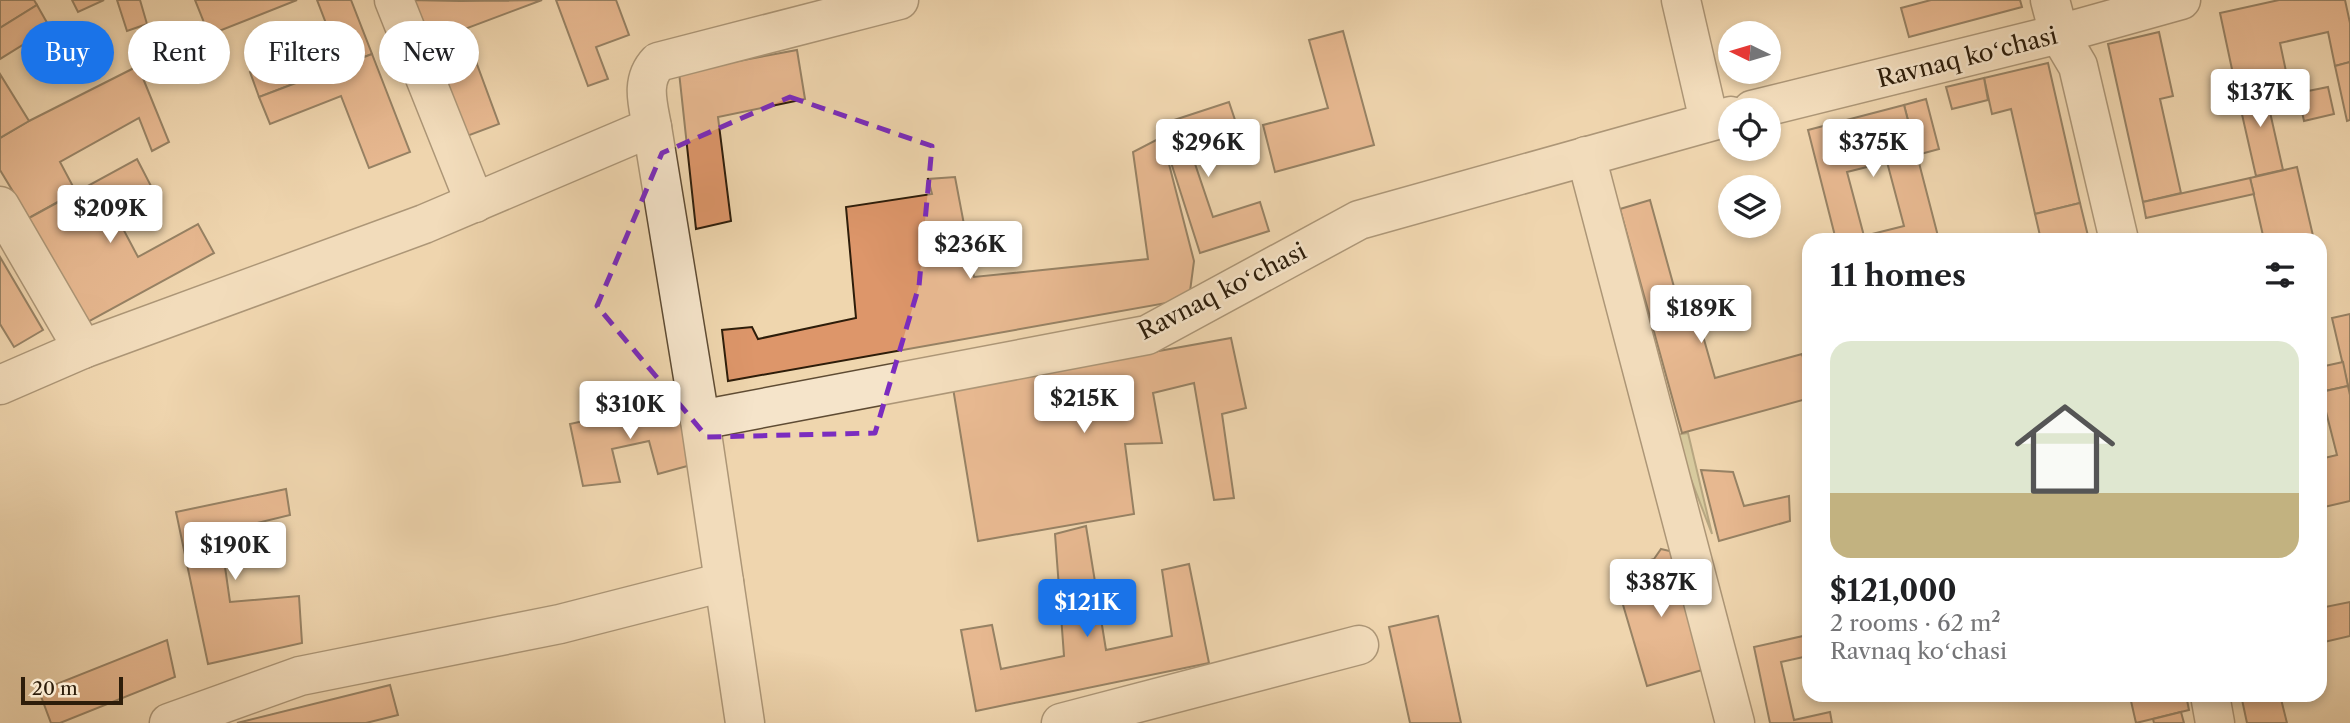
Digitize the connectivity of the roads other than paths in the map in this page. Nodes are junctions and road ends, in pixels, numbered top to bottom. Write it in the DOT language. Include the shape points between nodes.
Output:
graph roads {
  1 [pos="394,0"];
  2 [pos="899,0"];
  3 [pos="1681,0"];
  4 [pos="2181,0"];
  5 [pos="808,11"];
  6 [pos="2054,17"];
  7 [pos="1781,101"];
  8 [pos="1718,112"];
  9 [pos="1718,119"];
  10 [pos="652,127"];
  11 [pos="1586,156"];
  12 [pos="475,203"];
  13 [pos="0,206"];
  14 [pos="2117,233"];
  15 [pos="83,349"];
  16 [pos="0,385"];
  17 [pos="700,420"];
  18 [pos="724,582"];
  19 [pos="1359,645"];
  20 [pos="2211,702"];
  21 [pos="1151,712"];
  22 [pos="169,723"];
  23 [pos="745,723"];
  24 [pos="1061,723"];
  25 [pos="1735,723"];
  26 [pos="2215,723"];
  1 -- 12 [label="street"];
  2 -- 5 [label="street"];
  3 -- 8 [label="street"];
  4 -- 6 [label="street, Ravnaq koʻchasi"];
  5 -- 10 [label="street" via="658,62 648,72 646,88"];
  6 -- 7 [label="street, Ravnaq koʻchasi"];
  6 -- 14 [label="street" via="2078,66"];
  9 -- 11 [label="street, Ravnaq koʻchasi"];
  10 -- 12 [label="street"];
  10 -- 17 [label="street"];
  11 -- 17 [label="street, Ravnaq koʻchasi" via="1359,220 1147,335"];
  11 -- 25 [label="street"];
  12 -- 15 [label="street"];
  13 -- 15 [label="street"];
  15 -- 16 [label="street"];
  17 -- 18 [label="street"];
  18 -- 22 [label="street" via="559,624 300,676"];
  18 -- 23 [label="street"];
  19 -- 21 [label="street"];
  20 -- 26 [label="street"];
  21 -- 24 [label="street"];
}
